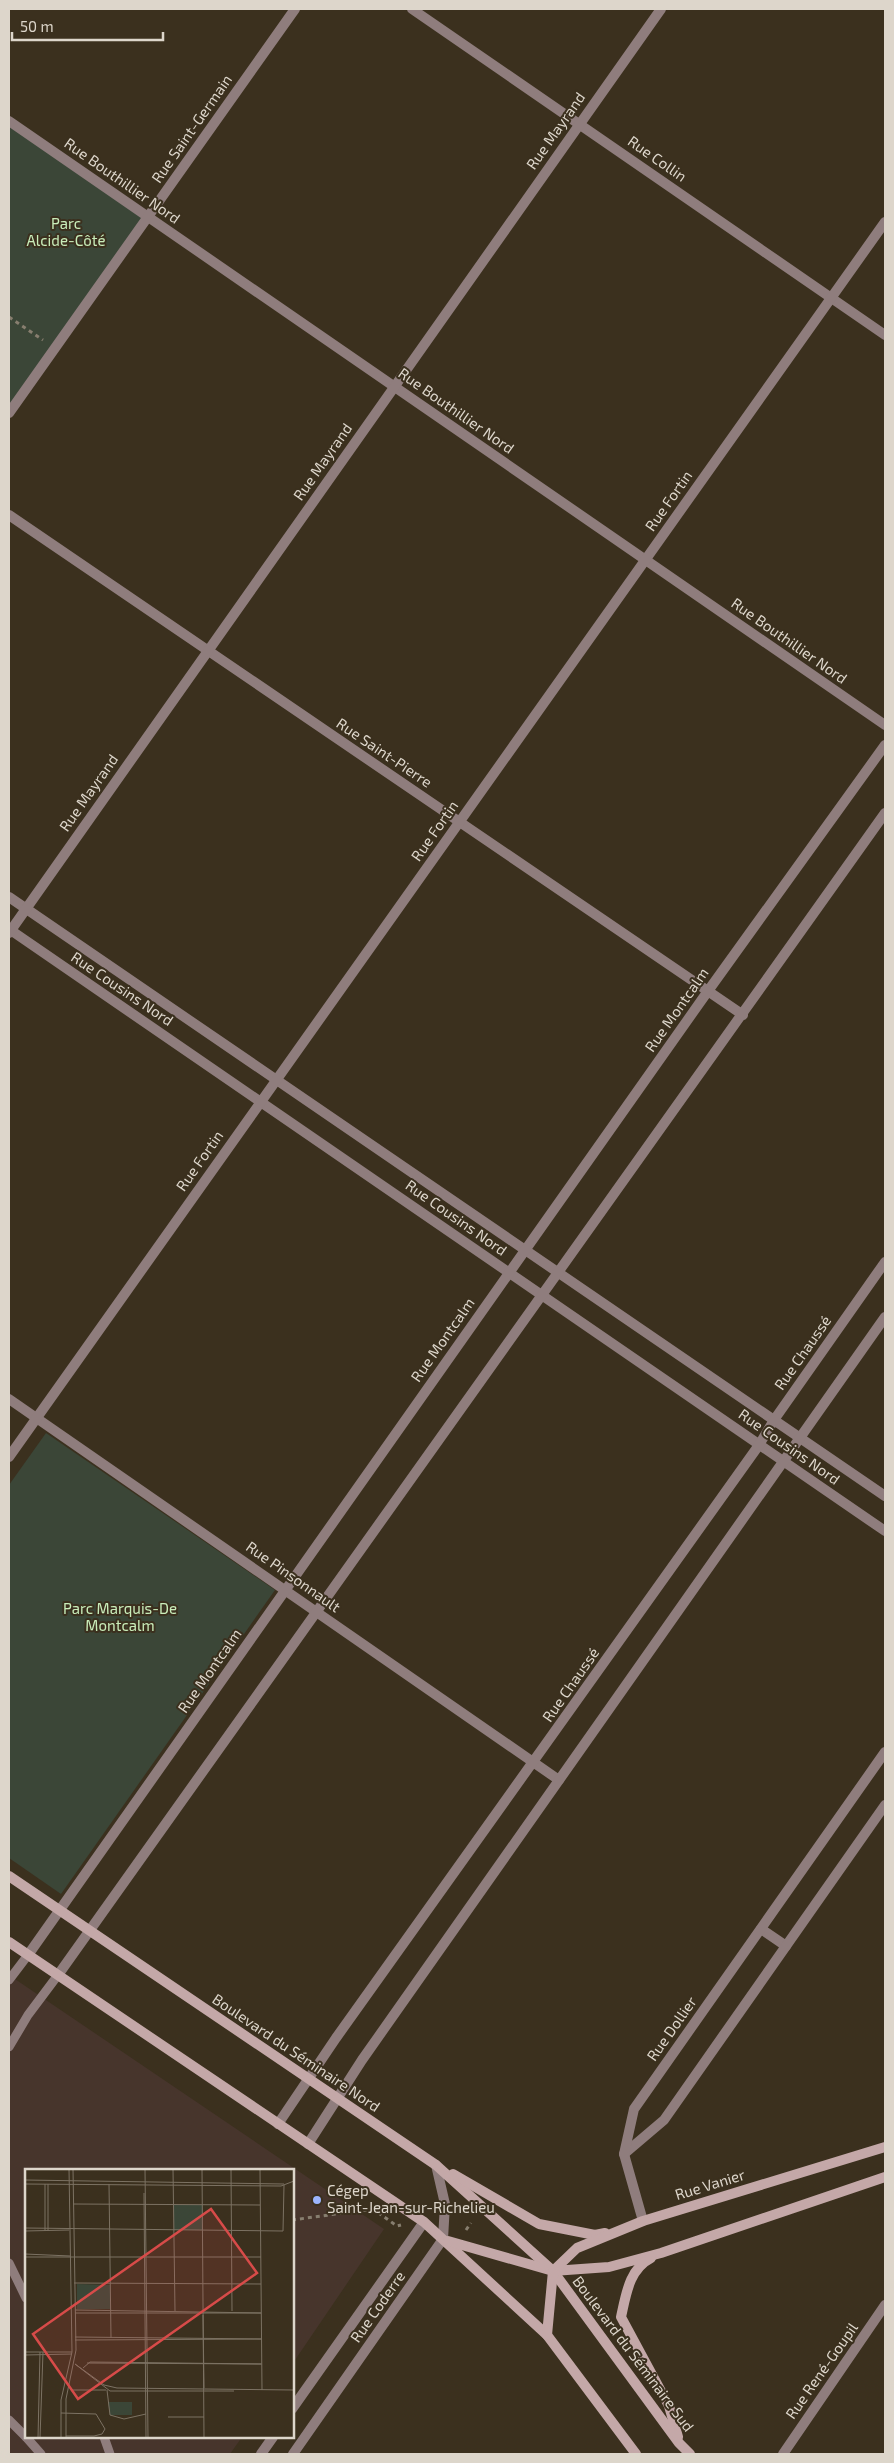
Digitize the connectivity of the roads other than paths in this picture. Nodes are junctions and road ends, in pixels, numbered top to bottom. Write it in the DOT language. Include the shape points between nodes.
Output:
graph roads {
  1 [pos="295,9"];
  2 [pos="412,9"];
  3 [pos="661,9"];
  4 [pos="9,122"];
  5 [pos="580,124"];
  6 [pos="148,217"];
  7 [pos="885,222"];
  8 [pos="832,298"];
  9 [pos="885,334"];
  10 [pos="394,387"];
  11 [pos="9,413"];
  12 [pos="9,515"];
  13 [pos="645,560"];
  14 [pos="208,651"];
  15 [pos="885,725"];
  16 [pos="885,745"];
  17 [pos="885,813"];
  18 [pos="460,822"];
  19 [pos="9,898"];
  20 [pos="26,909"];
  21 [pos="9,931"];
  22 [pos="708,991"];
  23 [pos="743,1015"];
  24 [pos="276,1080"];
  25 [pos="261,1102"];
  26 [pos="526,1251"];
  27 [pos="885,1262"];
  28 [pos="509,1273"];
  29 [pos="558,1273"];
  30 [pos="542,1295"];
  31 [pos="885,1317"];
  32 [pos="9,1399"];
  33 [pos="37,1418"];
  34 [pos="774,1420"];
  35 [pos="799,1437"];
  36 [pos="759,1445"];
  37 [pos="9,1458"];
  38 [pos="782,1460"];
  39 [pos="885,1496"];
  40 [pos="885,1531"];
  41 [pos="285,1590"];
  42 [pos="317,1612"];
  43 [pos="885,1752"];
  44 [pos="534,1762"];
  45 [pos="560,1780"];
  46 [pos="885,1805"];
  47 [pos="9,1876"];
  48 [pos="61,1911"];
  49 [pos="761,1929"];
  50 [pos="91,1931"];
  51 [pos="9,1942"];
  52 [pos="786,1946"];
  53 [pos="28,1955"];
  54 [pos="58,1975"];
  55 [pos="9,1980"];
  56 [pos="9,2048"];
  57 [pos="308,2080"];
  58 [pos="337,2099"];
  59 [pos="278,2124"];
  60 [pos="308,2144"];
  61 [pos="885,2147"];
  62 [pos="624,2154"];
  63 [pos="436,2165"];
  64 [pos="885,2177"];
  65 [pos="643,2221"];
  66 [pos="424,2222"];
  67 [pos="620,2231"];
  68 [pos="443,2240"];
  69 [pos="661,2253"];
  70 [pos="9,2263"];
  71 [pos="553,2271"];
  72 [pos="25,2296"];
  73 [pos="885,2306"];
  74 [pos="547,2335"];
  75 [pos="294,2406"];
  76 [pos="9,2420"];
  77 [pos="25,2436"];
  78 [pos="27,2438"];
  79 [pos="104,2438"];
  80 [pos="272,2438"];
  81 [pos="679,2443"];
  82 [pos="41,2454"];
  83 [pos="110,2454"];
  84 [pos="261,2454"];
  85 [pos="293,2454"];
  86 [pos="636,2454"];
  87 [pos="690,2454"];
  88 [pos="783,2454"];
  1 -- 6 [label="street, Rue Saint-Germain"];
  2 -- 5 [label="street, Rue Collin"];
  3 -- 5 [label="street, Rue Mayrand"];
  4 -- 6 [label="street, Rue Bouthillier Nord"];
  5 -- 8 [label="street, Rue Collin"];
  5 -- 10 [label="street, Rue Mayrand"];
  6 -- 10 [label="street, Rue Bouthillier Nord"];
  6 -- 11 [label="street, Rue Saint-Germain"];
  7 -- 8 [label="street, Rue Fortin"];
  8 -- 9 [label="street, Rue Collin"];
  8 -- 13 [label="street, Rue Fortin"];
  10 -- 13 [label="street, Rue Bouthillier Nord"];
  10 -- 14 [label="street, Rue Mayrand"];
  12 -- 14 [label="street, Rue Saint-Pierre"];
  13 -- 15 [label="street, Rue Bouthillier Nord"];
  13 -- 18 [label="street, Rue Fortin"];
  14 -- 18 [label="street, Rue Saint-Pierre"];
  14 -- 20 [label="street, Rue Mayrand"];
  16 -- 22 [label="street, Rue Montcalm"];
  17 -- 23 [label="street"];
  18 -- 22 [label="street, Rue Saint-Pierre"];
  18 -- 24 [label="street, Rue Fortin"];
  19 -- 20 [label="street, Rue Cousins Nord"];
  20 -- 21 [label="street, Rue Mayrand"];
  20 -- 24 [label="street, Rue Cousins Nord"];
  21 -- 25 [label="street, Rue Cousins Nord"];
  22 -- 23 [label="street, Rue Saint-Pierre"];
  22 -- 26 [label="street, Rue Montcalm"];
  23 -- 29 [label="street"];
  24 -- 25 [label="street, Rue Fortin"];
  24 -- 26 [label="street, Rue Cousins Nord"];
  25 -- 28 [label="street, Rue Cousins Nord"];
  25 -- 33 [label="street, Rue Fortin"];
  26 -- 28 [label="street, Rue Montcalm"];
  26 -- 29 [label="street, Rue Cousins Nord"];
  27 -- 34 [label="street, Rue Chaussé"];
  28 -- 30 [label="street, Rue Cousins Nord"];
  28 -- 41 [label="street, Rue Montcalm"];
  29 -- 30 [label="street"];
  29 -- 34 [label="street, Rue Cousins Nord"];
  30 -- 36 [label="street, Rue Cousins Nord"];
  30 -- 42 [label="street"];
  31 -- 35 [label="street"];
  32 -- 33 [label="street, Rue Pinsonnault"];
  33 -- 37 [label="street, Rue Fortin"];
  33 -- 41 [label="street, Rue Pinsonnault"];
  34 -- 35 [label="street, Rue Cousins Nord"];
  34 -- 36 [label="street, Rue Chaussé"];
  35 -- 38 [label="street"];
  35 -- 39 [label="street, Rue Cousins Nord"];
  36 -- 38 [label="street, Rue Cousins Nord"];
  36 -- 44 [label="street, Rue Chaussé"];
  38 -- 40 [label="street, Rue Cousins Nord"];
  38 -- 45 [label="street"];
  41 -- 42 [label="street, Rue Pinsonnault"];
  41 -- 48 [label="street, Rue Montcalm"];
  42 -- 44 [label="street, Rue Pinsonnault"];
  42 -- 50 [label="street"];
  43 -- 49 [label="street, Rue Dollier"];
  44 -- 45 [label="street, Rue Pinsonnault"];
  44 -- 57 [label="street, Rue Chaussé"];
  45 -- 58 [label="street"];
  46 -- 52 [label="street"];
  47 -- 48 [label="main road, Boulevard du Séminaire Nord"];
  48 -- 50 [label="main road, Boulevard du Séminaire Nord"];
  48 -- 53 [label="street, Rue Montcalm"];
  49 -- 52 [label="street"];
  49 -- 62 [label="street, Rue Dollier" via="634,2109"];
  50 -- 54 [label="street"];
  50 -- 57 [label="main road, Boulevard du Séminaire Nord"];
  51 -- 53 [label="main road"];
  52 -- 62 [label="street" via="664,2120"];
  53 -- 54 [label="main road"];
  53 -- 55 [label="lane"];
  54 -- 56 [label="lane" via="28,2015"];
  54 -- 59 [label="main road"];
  57 -- 58 [label="main road, Boulevard du Séminaire Nord"];
  57 -- 59 [label="street, Rue Chaussé"];
  58 -- 60 [label="street"];
  58 -- 63 [label="main road, Boulevard du Séminaire Nord"];
  59 -- 60 [label="main road"];
  60 -- 66 [label="main road"];
  61 -- 65 [label="main road, Rue Vanier"];
  62 -- 65 [label="street, Rue Dollier"];
  63 -- 67 [label="main road" via="539,2224 595,2235"];
  63 -- 68 [label="street" via="445,2204"];
  63 -- 71 [label="main road, Boulevard du Séminaire Nord"];
  64 -- 69 [label="main road"];
  65 -- 67 [label="main road, Rue Vanier"];
  66 -- 68 [label="main road"];
  66 -- 75 [label="street, Rue Coderre"];
  67 -- 71 [label="main road, Rue Vanier" via="577,2248"];
  68 -- 71 [label="main road"];
  68 -- 74 [label="main road"];
  68 -- 85 [label="street, Rue Coderre"];
  69 -- 71 [label="main road" via="608,2267"];
  69 -- 81 [label="main road" via="642,2262 630,2279 621,2317 669,2406"];
  70 -- 72 [label="lane"];
  71 -- 74 [label="main road"];
  71 -- 81 [label="main road, Boulevard du Séminaire Sud"];
  73 -- 88 [label="street, Rue René-Goupil"];
  74 -- 86 [label="main road"];
  76 -- 77 [label="lane"];
  78 -- 82 [label="lane"];
  79 -- 83 [label="lane"];
  80 -- 84 [label="street"];
  81 -- 87 [label="main road, Boulevard du Séminaire Sud"];
}
